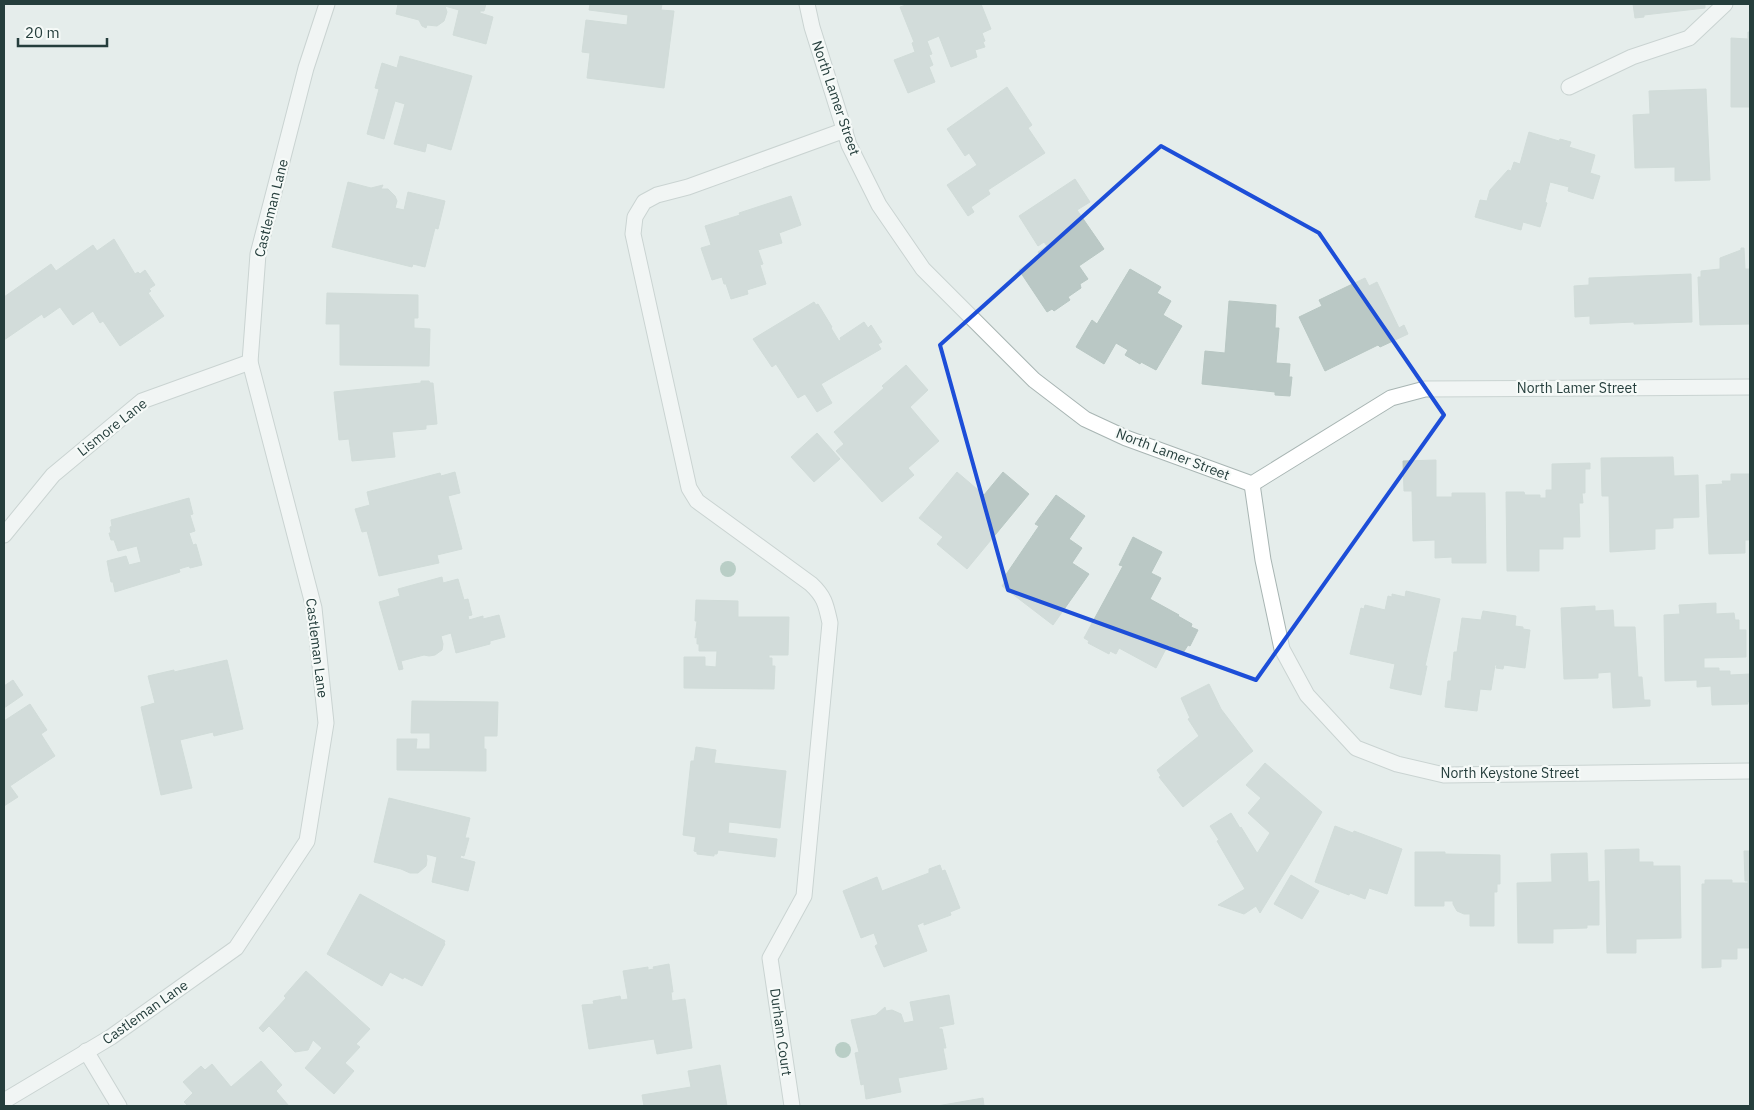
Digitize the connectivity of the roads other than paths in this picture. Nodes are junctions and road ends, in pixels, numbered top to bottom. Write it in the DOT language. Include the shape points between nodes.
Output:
graph roads {
  1 [pos="327,4"];
  2 [pos="808,4"];
  3 [pos="1725,4"];
  4 [pos="1569,87"];
  5 [pos="845,130"];
  6 [pos="250,362"];
  7 [pos="1750,387"];
  8 [pos="1252,484"];
  9 [pos="4,536"];
  10 [pos="1750,771"];
  11 [pos="86,1051"];
  12 [pos="4,1102"];
  13 [pos="119,1106"];
  14 [pos="792,1106"];
  1 -- 6 [label="street, Castleman Lane" via="306,68 258,254"];
  2 -- 5 [label="street, North Lamer Street" via="812,27"];
  3 -- 4 [label="street" via="1689,38 1632,57"];
  5 -- 8 [label="street, North Lamer Street" via="879,205 923,269 1034,380 1085,419 1126,438"];
  5 -- 14 [label="street, Durham Court" via="658,195 644,202 635,217 633,234 689,488 698,501 821,593 829,616 804,896 770,958"];
  6 -- 9 [label="street, Lismore Lane" via="142,401 53,475"];
  6 -- 11 [label="street, Castleman Lane" via="314,608 326,723 307,841 236,948 111,1038"];
  7 -- 8 [label="street, North Lamer Street" via="1425,389 1391,398"];
  8 -- 10 [label="street, North Keystone Street" via="1263,560 1282,649 1307,695 1356,748 1397,764 1444,775"];
  11 -- 12 [label="street, Castleman Lane"];
  11 -- 13 [label="street"];
}
